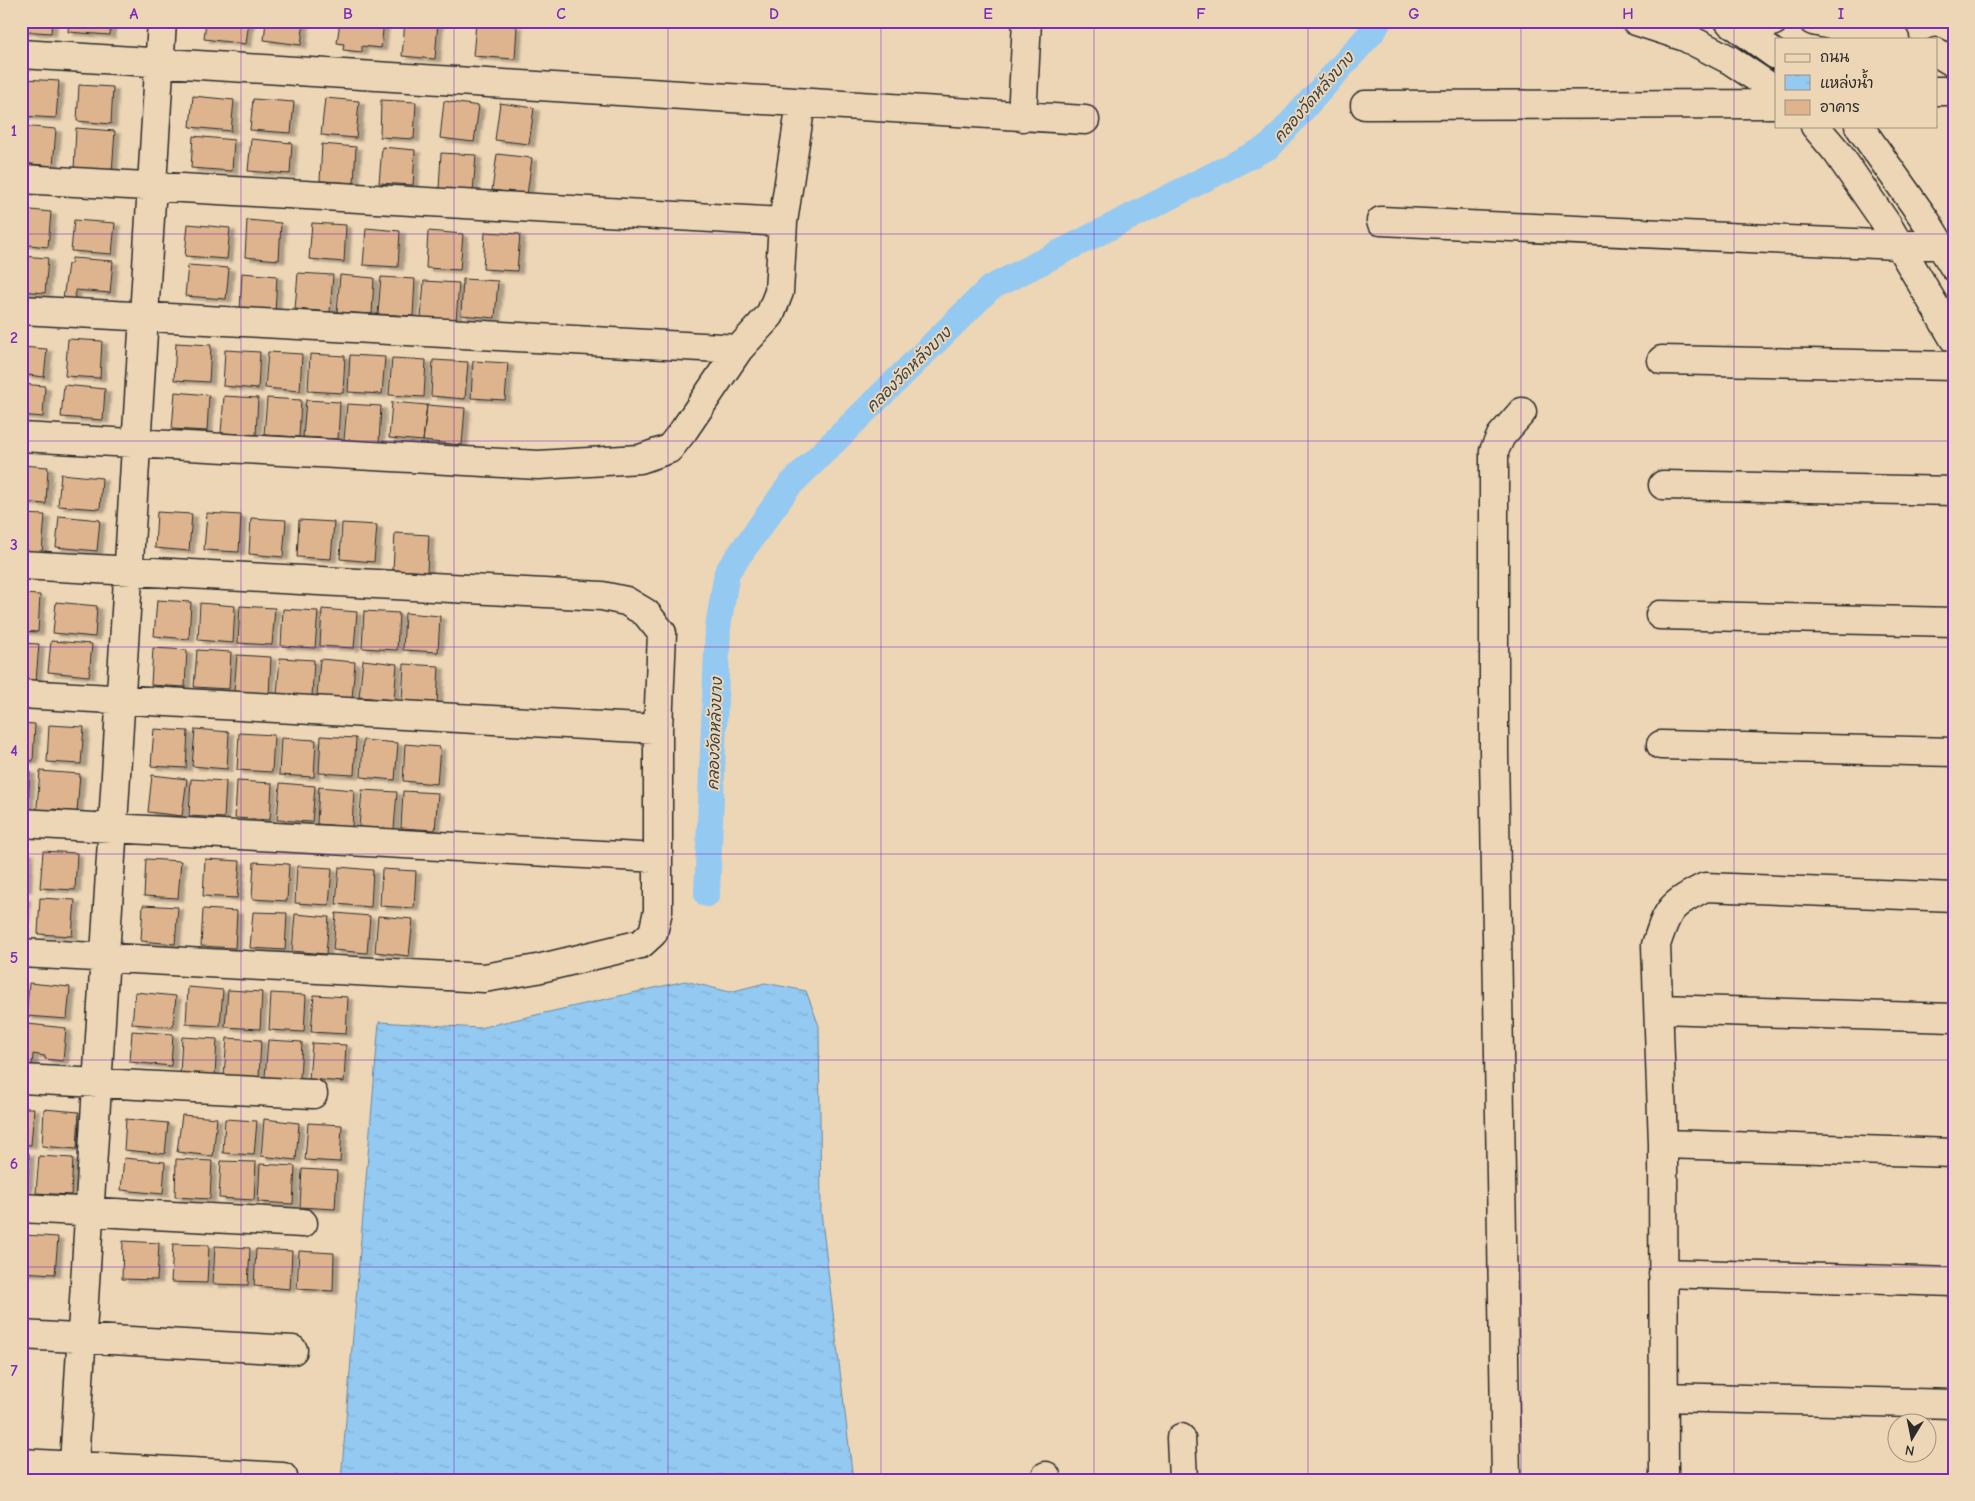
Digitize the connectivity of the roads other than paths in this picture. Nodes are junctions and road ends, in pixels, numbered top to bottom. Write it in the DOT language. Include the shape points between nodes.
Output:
graph roads {
  1 [pos="162,21"];
  2 [pos="1027,21"];
  3 [pos="1636,21"];
  4 [pos="1774,21"];
  5 [pos="1813,21"];
  6 [pos="1738,27"];
  7 [pos="1890,38"];
  8 [pos="1938,53"];
  9 [pos="21,54"];
  10 [pos="1775,54"];
  11 [pos="159,62"];
  12 [pos="1954,63"];
  13 [pos="1775,90"];
  14 [pos="1938,91"];
  15 [pos="1954,91"];
  16 [pos="801,103"];
  17 [pos="1775,104"];
  18 [pos="1365,105"];
  19 [pos="1022,117"];
  20 [pos="1085,120"];
  21 [pos="1817,128"];
  22 [pos="1859,128"];
  23 [pos="21,179"];
  24 [pos="152,187"];
  25 [pos="1381,221"];
  26 [pos="783,222"];
  27 [pos="1898,245"];
  28 [pos="1949,245"];
  29 [pos="21,310"];
  30 [pos="144,316"];
  31 [pos="1954,339"];
  32 [pos="739,349"];
  33 [pos="1662,360"];
  34 [pos="1954,366"];
  35 [pos="1522,412"];
  36 [pos="21,437"];
  37 [pos="136,444"];
  38 [pos="1663,484"];
  39 [pos="1954,491"];
  40 [pos="21,565"];
  41 [pos="128,570"];
  42 [pos="1660,615"];
  43 [pos="1954,622"];
  44 [pos="21,694"];
  45 [pos="120,699"];
  46 [pos="658,729"];
  47 [pos="1661,745"];
  48 [pos="1954,752"];
  49 [pos="21,823"];
  50 [pos="113,828"];
  51 [pos="657,858"];
  52 [pos="1954,897"];
  53 [pos="21,953"];
  54 [pos="105,957"];
  55 [pos="1659,1009"];
  56 [pos="1954,1018"];
  57 [pos="21,1078"];
  58 [pos="97,1083"];
  59 [pos="313,1094"];
  60 [pos="1663,1144"];
  61 [pos="1954,1153"];
  62 [pos="21,1208"];
  63 [pos="89,1212"];
  64 [pos="303,1223"];
  65 [pos="1663,1273"];
  66 [pos="1954,1282"];
  67 [pos="21,1335"];
  68 [pos="81,1338"];
  69 [pos="293,1350"];
  70 [pos="1664,1396"];
  71 [pos="1954,1404"];
  72 [pos="1181,1438"];
  73 [pos="21,1463"];
  74 [pos="73,1473"];
  75 [pos="283,1477"];
  76 [pos="1184,1480"];
  77 [pos="1506,1480"];
  78 [pos="1664,1480"];
  1 -- 11 [label="street"];
  2 -- 19 [label="street"];
  3 -- 13 [label="street" via="1685,37 1730,60"];
  4 -- 6 [label="street"];
  5 -- 7 [label="street"];
  6 -- 10 [label="street"];
  8 -- 12 [label="street"];
  9 -- 11 [label="street"];
  11 -- 16 [label="street"];
  11 -- 24 [label="street"];
  14 -- 15 [label="street"];
  16 -- 19 [label="street"];
  16 -- 26 [label="street"];
  17 -- 18 [label="street"];
  19 -- 20 [label="street"];
  21 -- 27 [label="street" via="1837,152"];
  22 -- 28 [label="street" via="1926,221"];
  23 -- 24 [label="street"];
  24 -- 26 [label="street"];
  24 -- 30 [label="street"];
  25 -- 27 [label="street"];
  26 -- 32 [label="street" via="779,292 770,315"];
  27 -- 28 [label="street"];
  27 -- 31 [label="street"];
  29 -- 30 [label="street"];
  30 -- 32 [label="street"];
  30 -- 37 [label="street"];
  32 -- 37 [label="street" via="669,449 640,459 538,465"];
  33 -- 34 [label="street"];
  35 -- 77 [label="street" via="1501,436 1494,451 1494,752"];
  36 -- 37 [label="street"];
  37 -- 41 [label="street"];
  38 -- 39 [label="street"];
  40 -- 41 [label="street"];
  41 -- 45 [label="street"];
  41 -- 46 [label="street" via="602,596 626,601 646,612 662,633"];
  42 -- 43 [label="street"];
  44 -- 45 [label="street"];
  45 -- 46 [label="street"];
  45 -- 50 [label="street"];
  46 -- 51 [label="street"];
  47 -- 48 [label="street"];
  49 -- 50 [label="street"];
  50 -- 51 [label="street"];
  50 -- 54 [label="street"];
  51 -- 54 [label="street" via="658,911 653,933 641,944 536,969 474,978"];
  52 -- 55 [label="street" via="1705,887 1677,902 1665,918 1656,945"];
  53 -- 54 [label="street"];
  54 -- 58 [label="street"];
  55 -- 56 [label="street"];
  55 -- 60 [label="street"];
  57 -- 58 [label="street"];
  58 -- 59 [label="street"];
  58 -- 63 [label="street"];
  60 -- 61 [label="street"];
  60 -- 65 [label="street"];
  62 -- 63 [label="street"];
  63 -- 64 [label="street"];
  63 -- 68 [label="street"];
  65 -- 66 [label="street"];
  65 -- 70 [label="street"];
  67 -- 68 [label="street"];
  68 -- 69 [label="street"];
  68 -- 74 [label="street"];
  70 -- 71 [label="street"];
  70 -- 78 [label="street"];
  72 -- 76 [label="street"];
  73 -- 74 [label="street"];
  74 -- 75 [label="street"];
}
